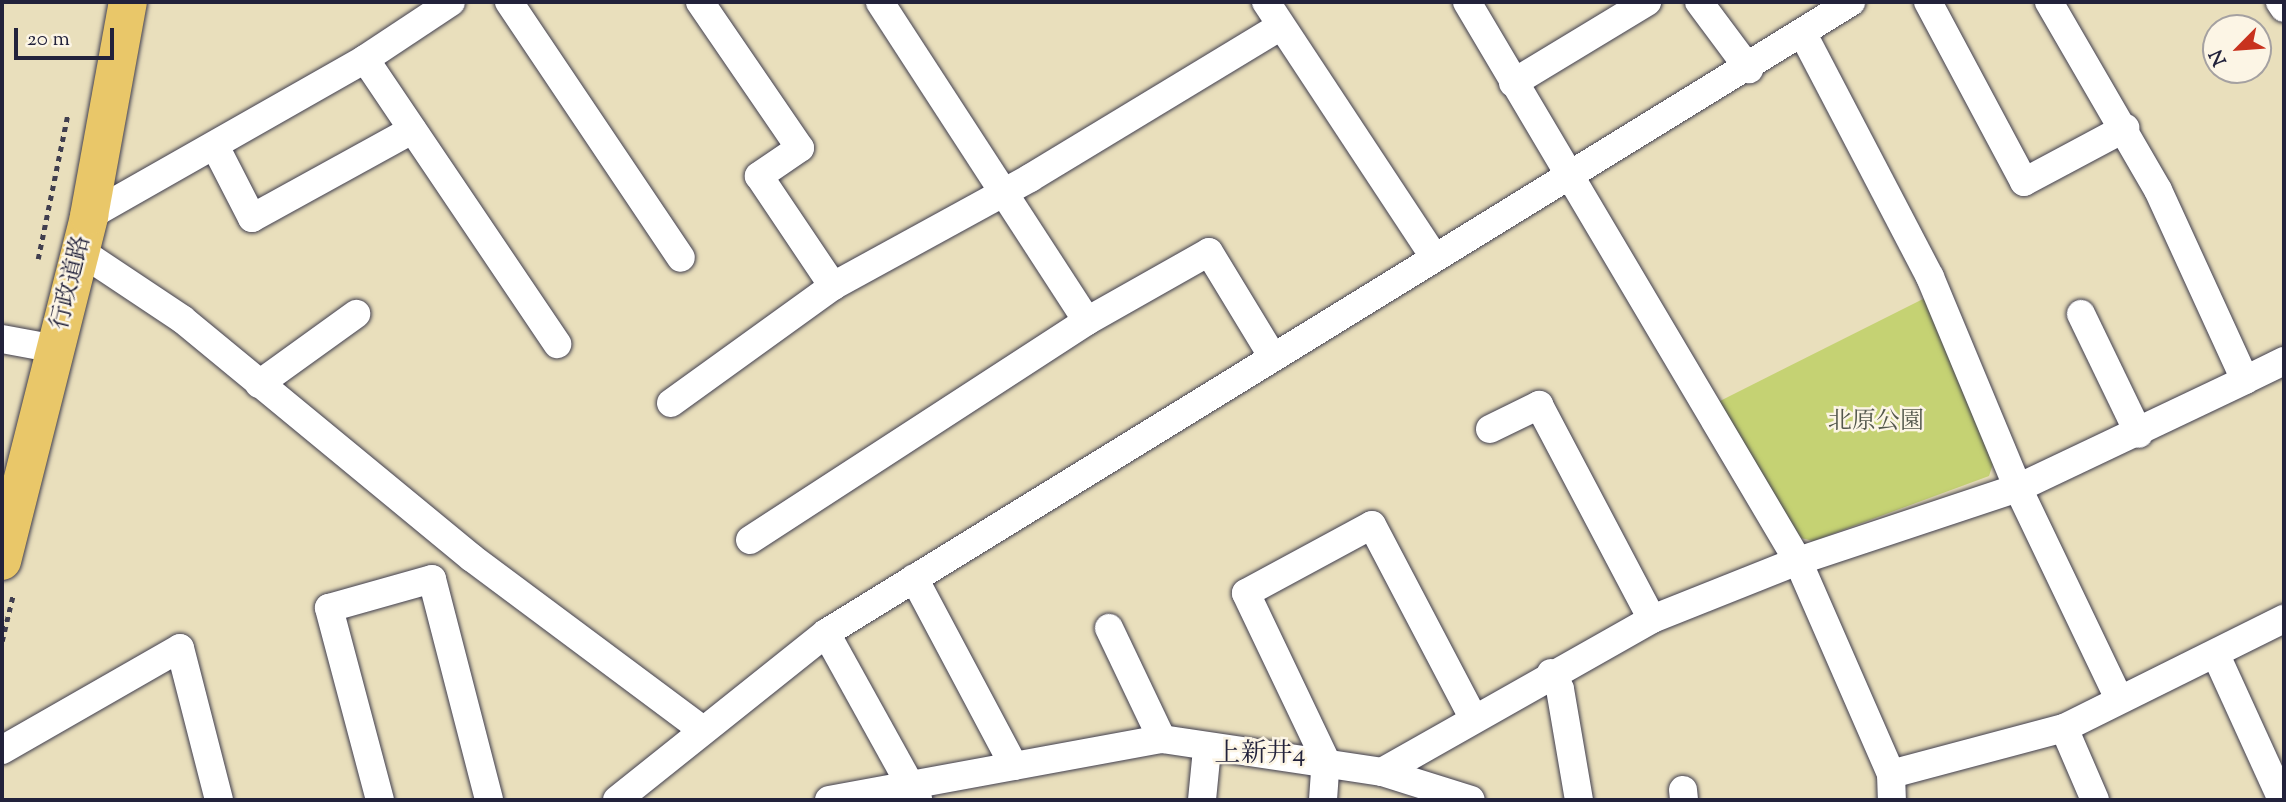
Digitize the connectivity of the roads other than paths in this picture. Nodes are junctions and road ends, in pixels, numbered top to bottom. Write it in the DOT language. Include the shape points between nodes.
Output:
graph roads {
  1 [pos="128,2"];
  2 [pos="449,2"];
  3 [pos="509,2"];
  4 [pos="700,2"];
  5 [pos="880,2"];
  6 [pos="1266,2"];
  7 [pos="1467,2"];
  8 [pos="1647,2"];
  9 [pos="1699,2"];
  10 [pos="1851,2"];
  11 [pos="1928,2"];
  12 [pos="2049,2"];
  13 [pos="2280,2"];
  14 [pos="2284,8"];
  15 [pos="1281,26"];
  16 [pos="1804,36"];
  17 [pos="365,59"];
  18 [pos="1749,69"];
  19 [pos="1513,83"];
  20 [pos="2125,128"];
  21 [pos="412,130"];
  22 [pos="215,146"];
  23 [pos="1571,174"];
  24 [pos="1006,187"];
  25 [pos="84,233"];
  26 [pos="1434,257"];
  27 [pos="681,258"];
  28 [pos="833,286"];
  29 [pos="356,314"];
  30 [pos="2081,314"];
  31 [pos="1087,321"];
  32 [pos="2,340"];
  33 [pos="557,344"];
  34 [pos="56,349"];
  35 [pos="1271,354"];
  36 [pos="2284,361"];
  37 [pos="2245,380"];
  38 [pos="259,384"];
  39 [pos="671,403"];
  40 [pos="1489,429"];
  41 [pos="2140,434"];
  42 [pos="2018,488"];
  43 [pos="750,540"];
  44 [pos="472,558"];
  45 [pos="2,561"];
  46 [pos="1798,561"];
  47 [pos="914,578"];
  48 [pos="432,579"];
  49 [pos="1652,619"];
  50 [pos="2284,620"];
  51 [pos="1109,628"];
  52 [pos="826,633"];
  53 [pos="2216,655"];
  54 [pos="1551,673"];
  55 [pos="2118,697"];
  56 [pos="1473,718"];
  57 [pos="2064,728"];
  58 [pos="703,730"];
  59 [pos="1162,739"];
  60 [pos="1207,749"];
  61 [pos="2,750"];
  62 [pos="1326,761"];
  63 [pos="1014,766"];
  64 [pos="1382,772"];
  65 [pos="1891,787"];
  66 [pos="915,792"];
  67 [pos="1457,798"];
  68 [pos="219,800"];
  69 [pos="380,800"];
  70 [pos="489,800"];
  71 [pos="617,800"];
  72 [pos="829,800"];
  73 [pos="1202,800"];
  74 [pos="1324,800"];
  75 [pos="1579,800"];
  76 [pos="2095,800"];
  77 [pos="2282,800"];
  1 -- 25 [label="highway, 行政道路"];
  2 -- 17 [label="street"];
  3 -- 27 [label="street"];
  4 -- 28 [label="street" via="800,148 759,176"];
  5 -- 24 [label="street"];
  6 -- 15 [label="street"];
  7 -- 19 [label="street"];
  8 -- 19 [label="street"];
  9 -- 18 [label="street"];
  10 -- 16 [label="street"];
  11 -- 20 [label="street" via="2024,182"];
  12 -- 20 [label="street"];
  13 -- 14 [label="street"];
  15 -- 24 [label="street"];
  15 -- 26 [label="street"];
  16 -- 18 [label="street"];
  16 -- 42 [label="street" via="1930,277"];
  17 -- 21 [label="street"];
  17 -- 22 [label="street"];
  18 -- 23 [label="street"];
  19 -- 23 [label="street"];
  20 -- 37 [label="street"];
  21 -- 22 [label="street" via="252,218"];
  21 -- 33 [label="street"];
  22 -- 25 [label="street"];
  23 -- 26 [label="street"];
  23 -- 46 [label="street"];
  24 -- 28 [label="street"];
  24 -- 31 [label="street"];
  25 -- 34 [label="highway, 行政道路"];
  25 -- 38 [label="street"];
  26 -- 35 [label="street"];
  28 -- 39 [label="street"];
  29 -- 38 [label="street"];
  30 -- 41 [label="street"];
  31 -- 35 [label="street" via="1209,252"];
  31 -- 43 [label="street"];
  32 -- 34 [label="street"];
  34 -- 45 [label="highway, 行政道路"];
  35 -- 47 [label="street"];
  36 -- 37 [label="street"];
  37 -- 41 [label="street"];
  38 -- 44 [label="street"];
  40 -- 49 [label="street" via="1539,405"];
  41 -- 42 [label="street"];
  42 -- 46 [label="street"];
  42 -- 55 [label="street"];
  44 -- 48 [label="street"];
  44 -- 58 [label="street"];
  46 -- 49 [label="street"];
  46 -- 65 [label="street"];
  47 -- 52 [label="street"];
  47 -- 63 [label="street"];
  48 -- 69 [label="street" via="329,608"];
  48 -- 70 [label="street"];
  49 -- 54 [label="street"];
  50 -- 53 [label="street"];
  51 -- 59 [label="street"];
  52 -- 58 [label="street"];
  52 -- 66 [label="street"];
  53 -- 55 [label="street"];
  53 -- 77 [label="street"];
  54 -- 56 [label="street"];
  54 -- 75 [label="street"];
  55 -- 57 [label="street"];
  56 -- 62 [label="street" via="1372,525 1246,593"];
  56 -- 64 [label="street"];
  57 -- 65 [label="street"];
  57 -- 76 [label="street"];
  58 -- 71 [label="street"];
  59 -- 60 [label="street"];
  59 -- 63 [label="street"];
  60 -- 62 [label="street"];
  60 -- 73 [label="street"];
  61 -- 68 [label="street" via="180,648"];
  62 -- 64 [label="street"];
  62 -- 74 [label="street"];
  63 -- 66 [label="street"];
  64 -- 67 [label="street"];
  66 -- 72 [label="street"];
}
